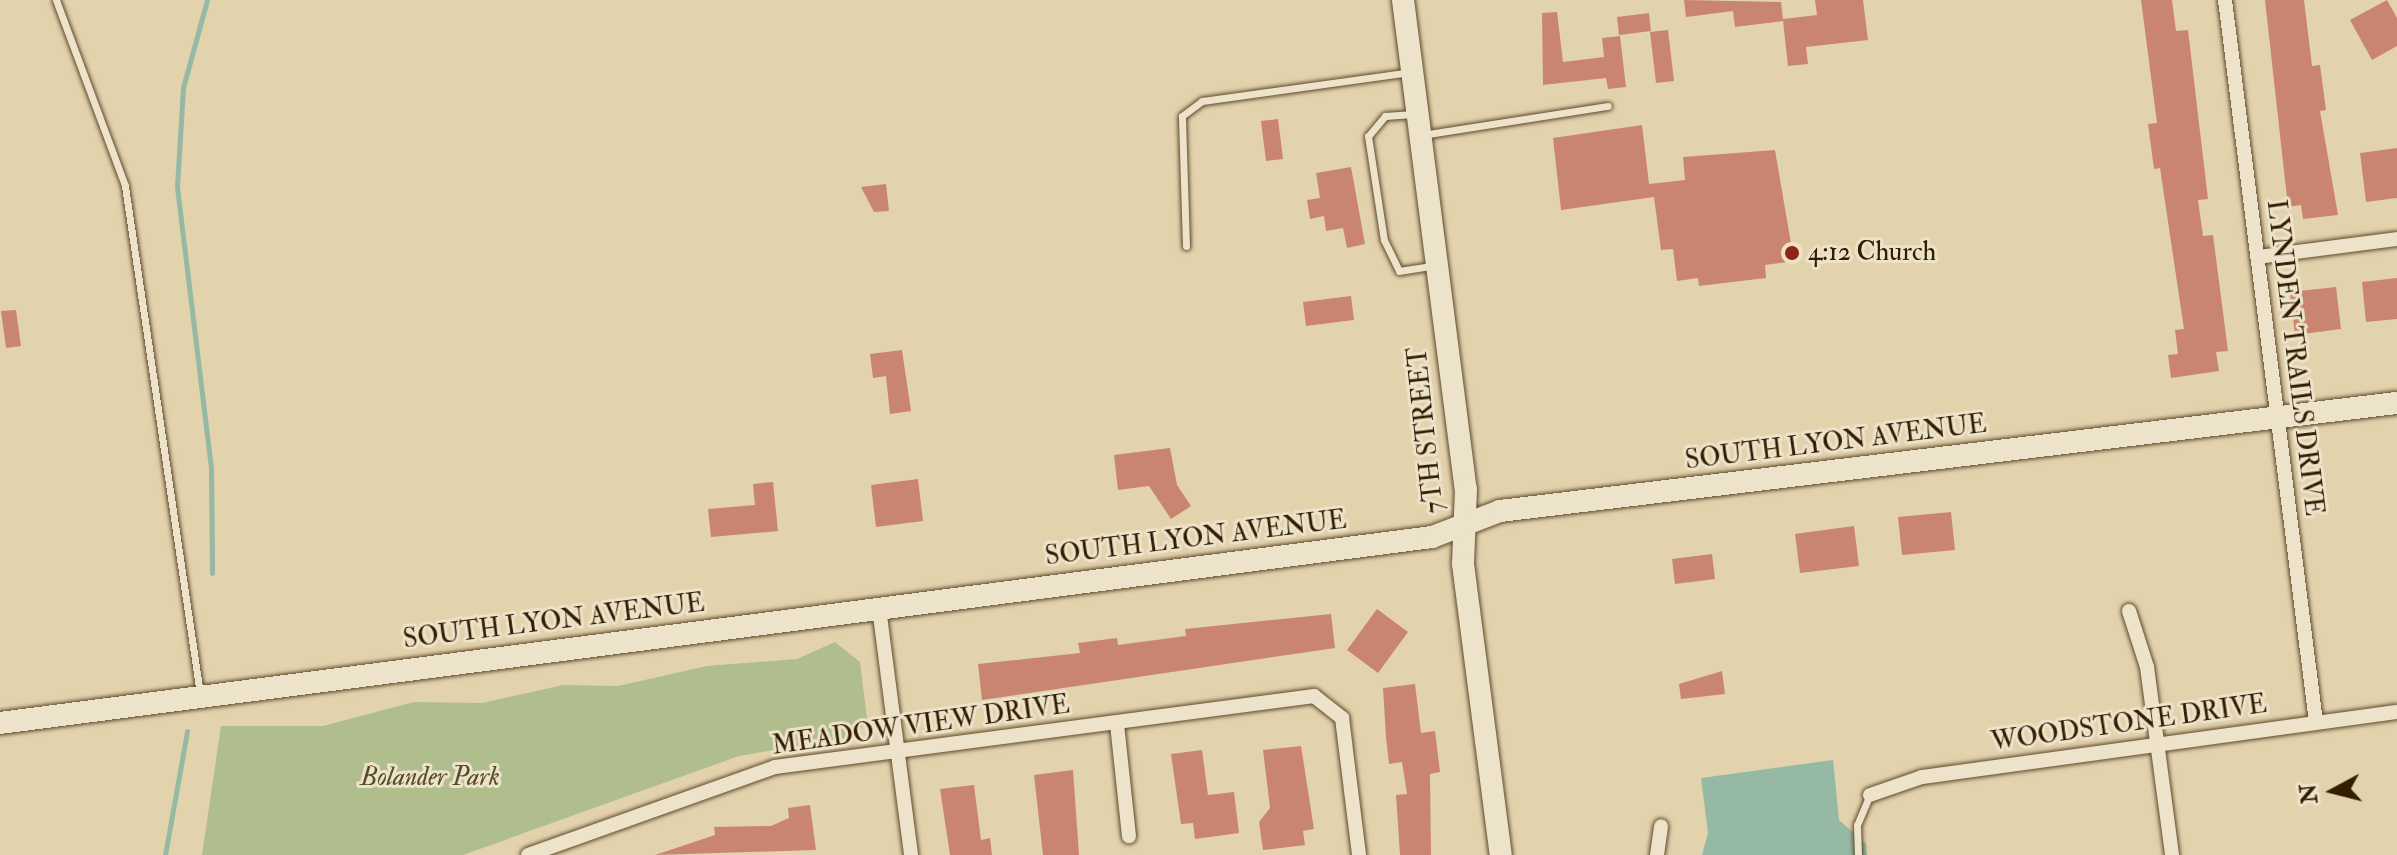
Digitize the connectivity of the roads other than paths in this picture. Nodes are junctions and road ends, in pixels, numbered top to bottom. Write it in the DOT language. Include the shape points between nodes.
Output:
graph roads {
  1 [pos="56,0"];
  2 [pos="1403,0"];
  3 [pos="2225,0"];
  4 [pos="1412,72"];
  5 [pos="1608,106"];
  6 [pos="1419,124"];
  7 [pos="2397,239"];
  8 [pos="1186,246"];
  9 [pos="2258,257"];
  10 [pos="1437,265"];
  11 [pos="2397,403"];
  12 [pos="2277,420"];
  13 [pos="1464,525"];
  14 [pos="879,608"];
  15 [pos="2129,611"];
  16 [pos="201,696"];
  17 [pos="2397,712"];
  18 [pos="2316,722"];
  19 [pos="0,723"];
  20 [pos="1117,724"];
  21 [pos="2157,745"];
  22 [pos="897,751"];
  23 [pos="1870,795"];
  24 [pos="1661,826"];
  25 [pos="1129,836"];
  26 [pos="528,855"];
  27 [pos="911,855"];
  28 [pos="1359,855"];
  29 [pos="1501,855"];
  30 [pos="1657,855"];
  31 [pos="1858,855"];
  32 [pos="2172,855"];
  1 -- 16 [label="lane" via="125,186"];
  2 -- 4 [label="street, 7TH STREET"];
  3 -- 9 [label="street, LYNDEN TRAILS DRIVE"];
  4 -- 6 [label="street, 7TH STREET"];
  4 -- 8 [label="lane" via="1202,101 1182,116"];
  5 -- 6 [label="lane"];
  6 -- 10 [label="street, 7TH STREET"];
  6 -- 10 [label="lane" via="1385,116 1368,136 1390,261 1399,271"];
  7 -- 9 [label="street"];
  9 -- 12 [label="street, LYNDEN TRAILS DRIVE"];
  10 -- 13 [label="street, 7TH STREET"];
  11 -- 12 [label="street, SOUTH LYON AVENUE"];
  12 -- 13 [label="street, SOUTH LYON AVENUE" via="1512,510"];
  12 -- 18 [label="street, LYNDEN TRAILS DRIVE"];
  13 -- 14 [label="street, SOUTH LYON AVENUE" via="1432,537"];
  13 -- 29 [label="street, 7TH STREET"];
  14 -- 16 [label="street, SOUTH LYON AVENUE"];
  14 -- 22 [label="street"];
  15 -- 21 [label="street" via="2147,667"];
  16 -- 19 [label="street, SOUTH LYON AVENUE"];
  17 -- 18 [label="street, WOODSTONE DRIVE"];
  18 -- 21 [label="street, WOODSTONE DRIVE"];
  20 -- 22 [label="street, MEADOW VIEW DRIVE"];
  20 -- 25 [label="street"];
  20 -- 28 [label="street, MEADOW VIEW DRIVE" via="1314,696 1331,702 1342,718"];
  21 -- 23 [label="street, WOODSTONE DRIVE" via="1922,777"];
  21 -- 32 [label="street"];
  22 -- 26 [label="street, MEADOW VIEW DRIVE" via="775,767"];
  22 -- 27 [label="street"];
  23 -- 31 [label="lane" via="1857,825"];
  24 -- 30 [label="street"];
}
